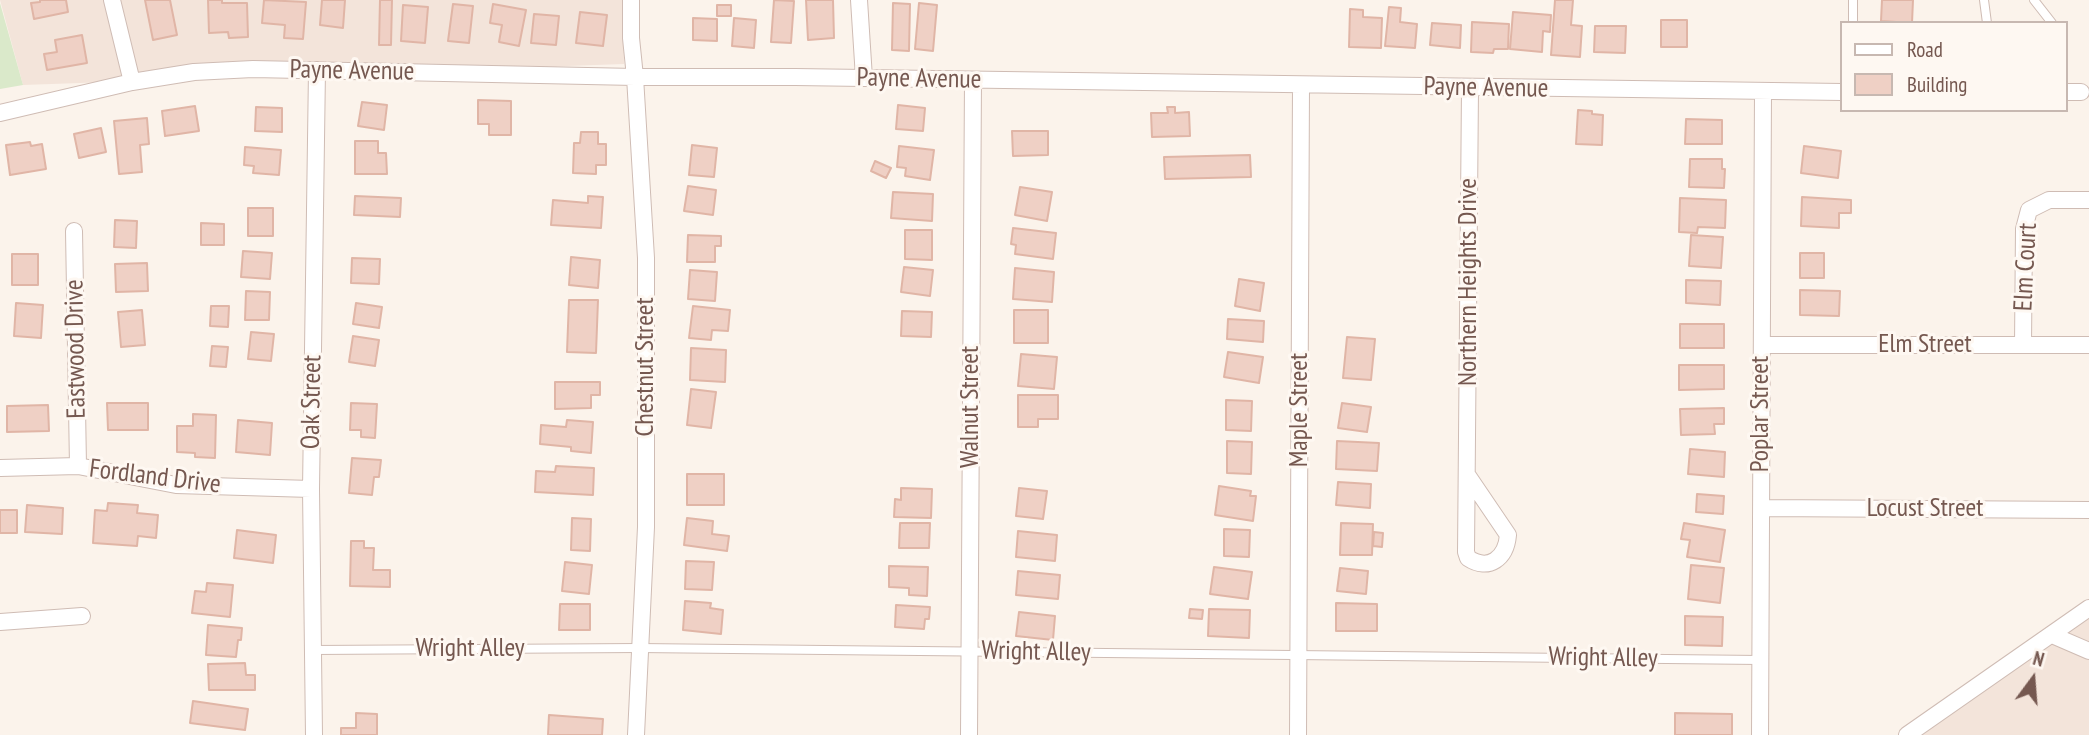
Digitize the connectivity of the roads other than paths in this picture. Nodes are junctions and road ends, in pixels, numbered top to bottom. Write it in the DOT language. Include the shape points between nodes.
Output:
graph roads {
  1 [pos="113,0"];
  2 [pos="631,0"];
  3 [pos="859,0"];
  4 [pos="1853,0"];
  5 [pos="1984,0"];
  6 [pos="2034,0"];
  7 [pos="1853,21"];
  8 [pos="1987,21"];
  9 [pos="2050,21"];
  10 [pos="317,69"];
  11 [pos="635,77"];
  12 [pos="864,78"];
  13 [pos="972,80"];
  14 [pos="132,82"];
  15 [pos="1301,86"];
  16 [pos="1470,88"];
  17 [pos="1763,92"];
  18 [pos="1840,92"];
  19 [pos="0,113"];
  20 [pos="2089,200"];
  21 [pos="75,231"];
  22 [pos="1762,345"];
  23 [pos="2024,345"];
  24 [pos="2089,345"];
  25 [pos="78,466"];
  26 [pos="0,468"];
  27 [pos="1468,476"];
  28 [pos="311,489"];
  29 [pos="1761,508"];
  30 [pos="2089,510"];
  31 [pos="2089,608"];
  32 [pos="82,616"];
  33 [pos="0,622"];
  34 [pos="2052,635"];
  35 [pos="639,648"];
  36 [pos="313,650"];
  37 [pos="969,651"];
  38 [pos="2089,651"];
  39 [pos="1299,655"];
  40 [pos="1760,660"];
  41 [pos="314,735"];
  42 [pos="636,735"];
  43 [pos="969,735"];
  44 [pos="1298,735"];
  45 [pos="1760,735"];
  46 [pos="1907,735"];
  1 -- 14 [label="street"];
  2 -- 11 [label="street, Chestnut Street"];
  3 -- 12 [label="street"];
  4 -- 7 [label="lane"];
  5 -- 8 [label="lane"];
  6 -- 9 [label="lane"];
  10 -- 11 [label="street, Payne Avenue"];
  10 -- 14 [label="street, Payne Avenue" via="194,72"];
  10 -- 28 [label="street, Oak Street"];
  11 -- 12 [label="street, Payne Avenue"];
  11 -- 35 [label="street, Chestnut Street" via="646,257 646,527"];
  12 -- 13 [label="street, Payne Avenue"];
  13 -- 15 [label="street, Payne Avenue"];
  13 -- 37 [label="street, Walnut Street"];
  14 -- 19 [label="street, Payne Avenue"];
  15 -- 16 [label="street, Payne Avenue"];
  15 -- 39 [label="street, Maple Street"];
  16 -- 17 [label="street, Payne Avenue"];
  16 -- 27 [label="street, Northern Heights Drive"];
  17 -- 18 [label="street, Payne Avenue"];
  17 -- 22 [label="street, Poplar Street"];
  20 -- 23 [label="street, Elm Court" via="2049,200 2029,210 2024,229"];
  21 -- 25 [label="street, Eastwood Drive"];
  22 -- 23 [label="street, Elm Street"];
  22 -- 29 [label="street, Poplar Street"];
  23 -- 24 [label="street, Elm Street"];
  25 -- 26 [label="street, Fordland Drive"];
  25 -- 28 [label="street, Fordland Drive" via="176,485"];
  27 -- 27 [label="street, Northern Heights Drive" via="1508,535 1503,555 1492,563 1468,558"];
  28 -- 36 [label="street, Oak Street"];
  29 -- 30 [label="street, Locust Street"];
  29 -- 40 [label="street, Poplar Street"];
  31 -- 34 [label="street"];
  32 -- 33 [label="street"];
  34 -- 38 [label="street"];
  34 -- 46 [label="street"];
  35 -- 36 [label="lane, Wright Alley"];
  35 -- 37 [label="lane, Wright Alley"];
  35 -- 42 [label="street, Chestnut Street"];
  36 -- 41 [label="street, Oak Street"];
  37 -- 39 [label="lane, Wright Alley"];
  37 -- 43 [label="street, Walnut Street"];
  39 -- 40 [label="lane, Wright Alley"];
  39 -- 44 [label="street, Maple Street"];
  40 -- 45 [label="street, Poplar Street"];
}
